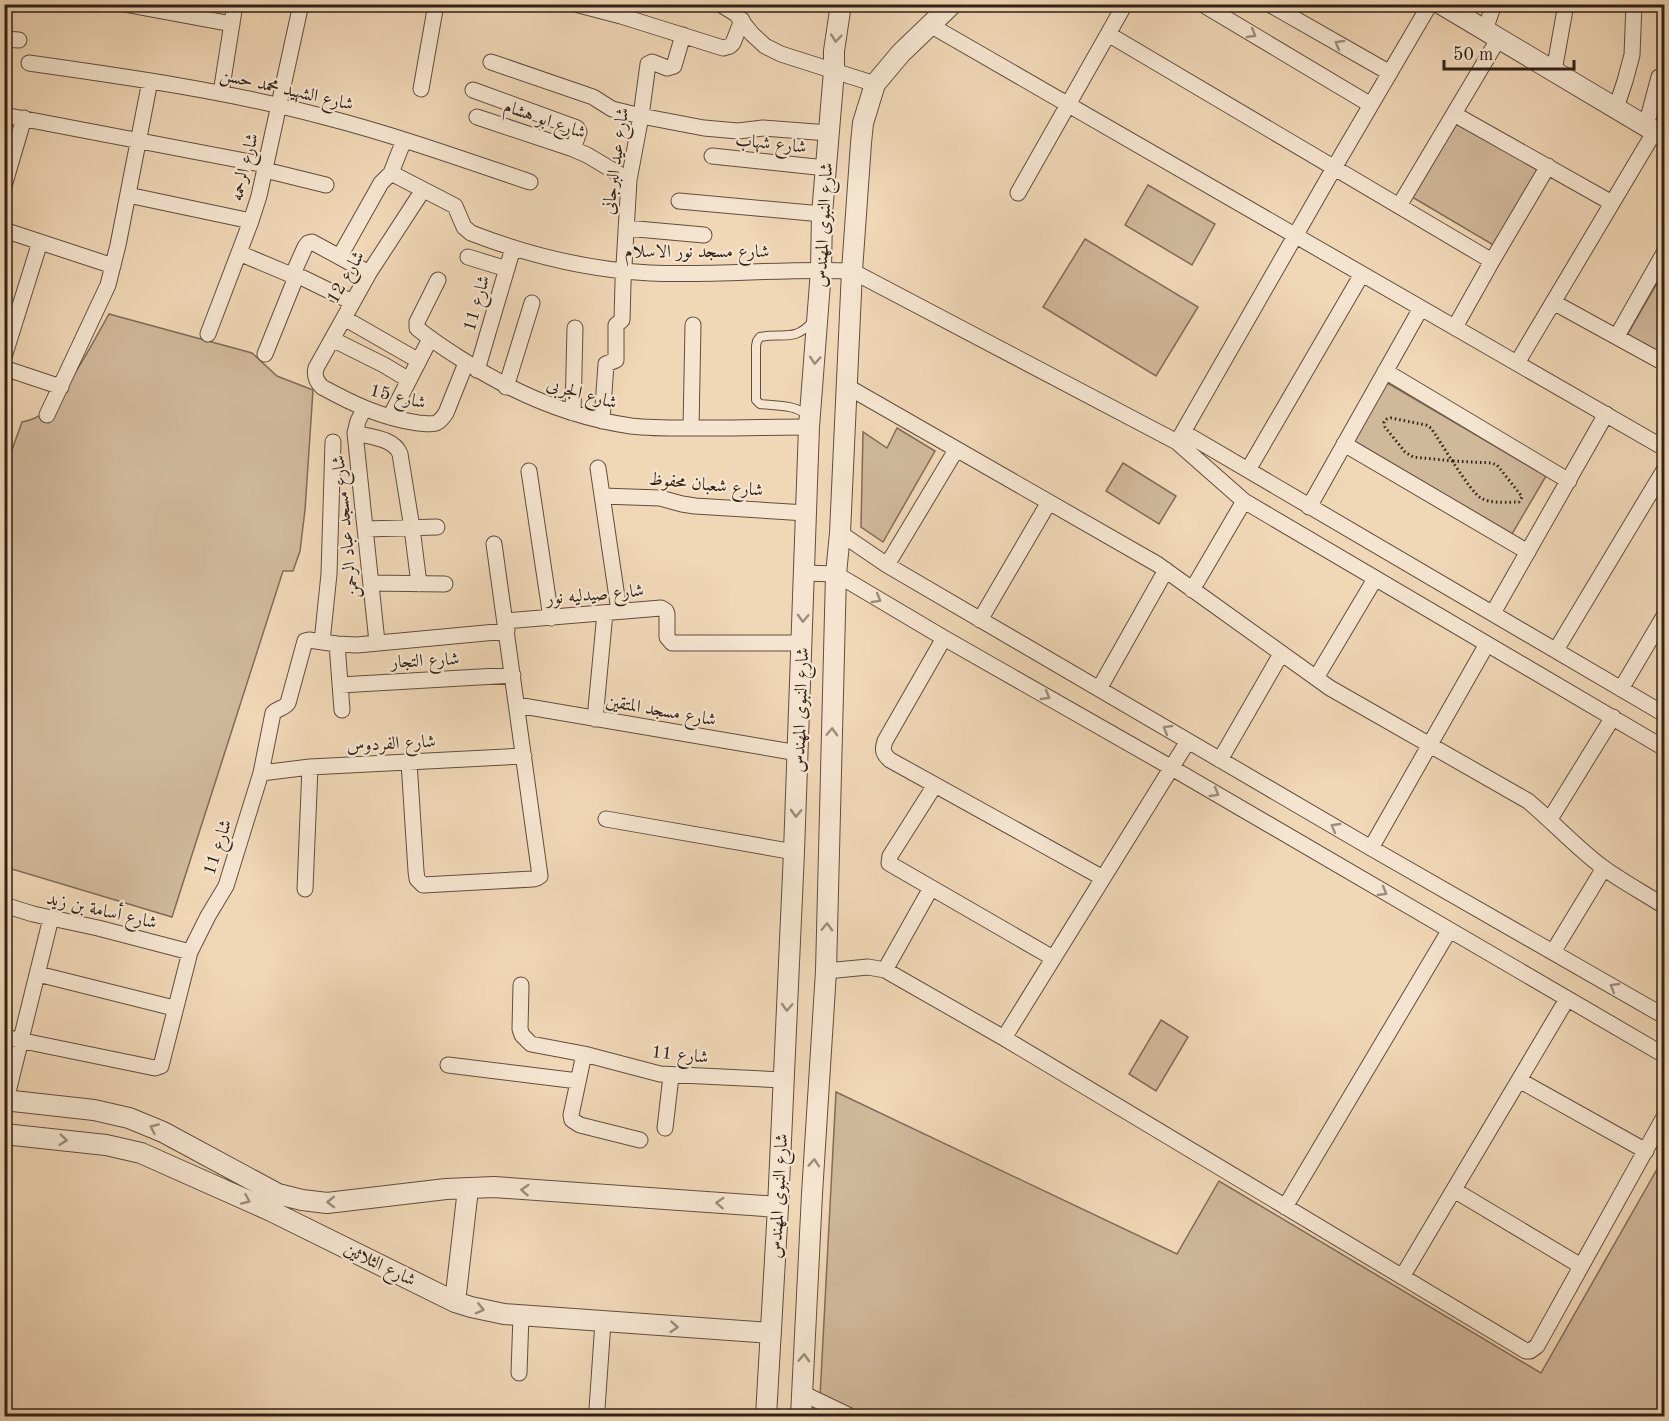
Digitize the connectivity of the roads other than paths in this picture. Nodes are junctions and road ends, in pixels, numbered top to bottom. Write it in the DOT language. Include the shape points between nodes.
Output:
graph roads {
  1 [pos="124,4"];
  2 [pos="235,4"];
  3 [pos="300,4"];
  4 [pos="436,4"];
  5 [pos="575,4"];
  6 [pos="720,4"];
  7 [pos="841,4"];
  8 [pos="952,4"];
  9 [pos="1125,4"];
  10 [pos="1202,4"];
  11 [pos="1269,4"];
  12 [pos="1430,4"];
  13 [pos="1441,4"];
  14 [pos="1494,4"];
  15 [pos="1566,4"];
  16 [pos="1634,4"];
  17 [pos="623,10"];
  18 [pos="1466,11"];
  19 [pos="742,20"];
  20 [pos="232,24"];
  21 [pos="930,25"];
  22 [pos="1108,34"];
  23 [pos="1492,34"];
  24 [pos="683,35"];
  25 [pos="491,62"];
  26 [pos="29,63"];
  27 [pos="834,71"];
  28 [pos="1554,71"];
  29 [pos="1389,73"];
  30 [pos="1665,75"];
  31 [pos="150,81"];
  32 [pos="875,84"];
  33 [pos="422,89"];
  34 [pos="472,90"];
  35 [pos="221,93"];
  36 [pos="278,105"];
  37 [pos="1068,105"];
  38 [pos="1371,105"];
  39 [pos="1616,108"];
  40 [pos="1454,114"];
  41 [pos="4,115"];
  42 [pos="641,116"];
  43 [pos="477,117"];
  44 [pos="24,118"];
  45 [pos="1655,131"];
  46 [pos="829,134"];
  47 [pos="139,140"];
  48 [pos="404,140"];
  49 [pos="573,149"];
  50 [pos="712,156"];
  51 [pos="1548,166"];
  52 [pos="265,168"];
  53 [pos="826,168"];
  54 [pos="1334,168"];
  55 [pos="391,173"];
  56 [pos="629,180"];
  57 [pos="530,182"];
  58 [pos="326,185"];
  59 [pos="4,186"];
  60 [pos="423,190"];
  61 [pos="1018,193"];
  62 [pos="128,195"];
  63 [pos="679,201"];
  64 [pos="1612,203"];
  65 [pos="1399,206"];
  66 [pos="822,214"];
  67 [pos="251,221"];
  68 [pos="626,228"];
  69 [pos="4,230"];
  70 [pos="704,235"];
  71 [pos="1296,236"];
  72 [pos="40,242"];
  73 [pos="513,248"];
  74 [pos="239,253"];
  75 [pos="1665,253"];
  76 [pos="340,256"];
  77 [pos="468,257"];
  78 [pos="1492,261"];
  79 [pos="113,266"];
  80 [pos="507,269"];
  81 [pos="821,270"];
  82 [pos="624,271"];
  83 [pos="852,271"];
  84 [pos="369,273"];
  85 [pos="1362,274"];
  86 [pos="294,276"];
  87 [pos="438,280"];
  88 [pos="1553,302"];
  89 [pos="352,303"];
  90 [pos="532,303"];
  91 [pos="1421,308"];
  92 [pos="818,315"];
  93 [pos="344,318"];
  94 [pos="693,325"];
  95 [pos="1455,327"];
  96 [pos="575,328"];
  97 [pos="208,334"];
  98 [pos="1617,336"];
  99 [pos="332,339"];
  100 [pos="430,339"];
  101 [pos="265,354"];
  102 [pos="4,357"];
  103 [pos="419,361"];
  104 [pos="1517,363"];
  105 [pos="1665,363"];
  106 [pos="471,366"];
  107 [pos="4,368"];
  108 [pos="1385,371"];
  109 [pos="409,380"];
  110 [pos="61,387"];
  111 [pos="322,387"];
  112 [pos="506,387"];
  113 [pos="848,387"];
  114 [pos="364,409"];
  115 [pos="573,413"];
  116 [pos="1606,414"];
  117 [pos="47,415"];
  118 [pos="390,417"];
  119 [pos="602,421"];
  120 [pos="810,422"];
  121 [pos="692,428"];
  122 [pos="355,434"];
  123 [pos="1180,437"];
  124 [pos="333,442"];
  125 [pos="1344,444"];
  126 [pos="1665,448"];
  127 [pos="956,450"];
  128 [pos="598,468"];
  129 [pos="1248,470"];
  130 [pos="1665,470"];
  131 [pos="529,471"];
  132 [pos="1569,481"];
  133 [pos="602,496"];
  134 [pos="1244,501"];
  135 [pos="1049,502"];
  136 [pos="1310,507"];
  137 [pos="807,513"];
  138 [pos="412,528"];
  139 [pos="437,528"];
  140 [pos="365,529"];
  141 [pos="840,533"];
  142 [pos="494,544"];
  143 [pos="1528,552"];
  144 [pos="887,566"];
  145 [pos="1166,570"];
  146 [pos="804,573"];
  147 [pos="836,574"];
  148 [pos="1375,579"];
  149 [pos="371,583"];
  150 [pos="419,584"];
  151 [pos="445,584"];
  152 [pos="1192,590"];
  153 [pos="612,612"];
  154 [pos="1493,613"];
  155 [pos="551,618"];
  156 [pos="980,620"];
  157 [pos="506,626"];
  158 [pos="1662,626"];
  159 [pos="944,638"];
  160 [pos="318,642"];
  161 [pos="377,642"];
  162 [pos="802,643"];
  163 [pos="1487,644"];
  164 [pos="1556,650"];
  165 [pos="1281,654"];
  166 [pos="513,675"];
  167 [pos="1316,678"];
  168 [pos="340,685"];
  169 [pos="1099,689"];
  170 [pos="1621,689"];
  171 [pos="517,705"];
  172 [pos="342,710"];
  173 [pos="1665,714"];
  174 [pos="1613,717"];
  175 [pos="595,719"];
  176 [pos="1188,741"];
  177 [pos="1430,745"];
  178 [pos="1665,748"];
  179 [pos="798,753"];
  180 [pos="524,756"];
  181 [pos="1220,760"];
  182 [pos="409,762"];
  183 [pos="310,767"];
  184 [pos="1172,768"];
  185 [pos="261,773"];
  186 [pos="936,785"];
  187 [pos="606,819"];
  188 [pos="1550,819"];
  189 [pos="1371,848"];
  190 [pos="794,852"];
  191 [pos="1604,868"];
  192 [pos="1103,878"];
  193 [pos="305,888"];
  194 [pos="931,888"];
  195 [pos="1664,904"];
  196 [pos="4,905"];
  197 [pos="51,918"];
  198 [pos="1449,931"];
  199 [pos="190,952"];
  200 [pos="1553,952"];
  201 [pos="1053,958"];
  202 [pos="885,970"];
  203 [pos="826,971"];
  204 [pos="38,974"];
  205 [pos="521,985"];
  206 [pos="1567,999"];
  207 [pos="174,1008"];
  208 [pos="1665,1016"];
  209 [pos="4,1037"];
  210 [pos="1004,1038"];
  211 [pos="22,1040"];
  212 [pos="584,1054"];
  213 [pos="1665,1055"];
  214 [pos="448,1065"];
  215 [pos="671,1076"];
  216 [pos="784,1080"];
  217 [pos="1519,1080"];
  218 [pos="578,1081"];
  219 [pos="5,1100"];
  220 [pos="1665,1117"];
  221 [pos="664,1128"];
  222 [pos="4,1134"];
  223 [pos="640,1140"];
  224 [pos="1646,1151"];
  225 [pos="468,1189"];
  226 [pos="1454,1190"];
  227 [pos="812,1194"];
  228 [pos="778,1200"];
  229 [pos="275,1202"];
  230 [pos="1285,1207"];
  231 [pos="1581,1266"];
  232 [pos="1402,1277"];
  233 [pos="455,1302"];
  234 [pos="521,1315"];
  235 [pos="603,1322"];
  236 [pos="771,1334"];
  237 [pos="519,1373"];
  238 [pos="802,1393"];
  239 [pos="597,1409"];
  240 [pos="766,1416"];
  241 [pos="801,1416"];
  242 [pos="850,1416"];
  1 -- 20 [label="street"];
  2 -- 20 [label="street"];
  3 -- 36 [label="street, شارع الرحمه"];
  4 -- 33 [label="street"];
  5 -- 17 [label="street"];
  6 -- 19 [label="street"];
  7 -- 27 [label="street, شارع النبوى المهندس, one-way"];
  8 -- 21 [label="street"];
  9 -- 22 [label="street"];
  10 -- 38 [label="street, one-way"];
  29 -- 11 [label="street, one-way"];
  12 -- 29 [label="street"];
  13 -- 18 [label="street"];
  14 -- 23 [label="street"];
  15 -- 28 [label="street"];
  16 -- 39 [label="street" via="1632,55"];
  17 -- 24 [label="street"];
  18 -- 23 [label="street"];
  19 -- 24 [label="street" via="727,48"];
  19 -- 27 [label="street" via="765,46"];
  20 -- 35 [label="street"];
  21 -- 32 [label="street"];
  21 -- 37 [label="street"];
  22 -- 37 [label="street"];
  22 -- 54 [label="street"];
  23 -- 28 [label="street"];
  23 -- 40 [label="street"];
  24 -- 42 [label="street, شارع عيد البرجانى" via="674,66 648,64"];
  25 -- 42 [label="street" via="593,97 612,109"];
  26 -- 31 [label="street, شارع الشهيد محمد حسن"];
  27 -- 32 [label="street"];
  27 -- 46 [label="street, شارع النبوى المهندس"];
  28 -- 39 [label="street"];
  29 -- 38 [label="street"];
  30 -- 45 [label="street" via="1659,77"];
  31 -- 35 [label="street, شارع الشهيد محمد حسن"];
  31 -- 47 [label="street"];
  32 -- 83 [label="street, شارع النبوى المهندس" via="861,143"];
  34 -- 49 [label="street" via="577,128"];
  35 -- 36 [label="street, شارع الشهيد محمد حسن"];
  36 -- 48 [label="street, شارع الشهيد محمد حسن"];
  36 -- 52 [label="street, شارع الرحمه"];
  37 -- 61 [label="street"];
  37 -- 71 [label="street"];
  38 -- 54 [label="street"];
  39 -- 45 [label="street"];
  40 -- 51 [label="street"];
  40 -- 65 [label="street"];
  41 -- 44 [label="street"];
  42 -- 46 [label="street" via="704,128"];
  42 -- 56 [label="street, شارع عيد البرجانى"];
  43 -- 49 [label="street, شارع ابو هشام"];
  44 -- 47 [label="street"];
  44 -- 59 [label="street"];
  45 -- 64 [label="street"];
  46 -- 53 [label="street, شارع النبوى المهندس"];
  47 -- 52 [label="street"];
  47 -- 62 [label="street"];
  48 -- 55 [label="street"];
  48 -- 57 [label="street, شارع الشهيد محمد حسن"];
  49 -- 56 [label="street, شارع ابو هشام"];
  50 -- 53 [label="street, شارع شهاب"];
  51 -- 64 [label="street"];
  51 -- 78 [label="street"];
  52 -- 58 [label="street"];
  52 -- 67 [label="street, شارع الرحمه"];
  53 -- 66 [label="street, شارع النبوى المهندس"];
  54 -- 65 [label="street"];
  54 -- 71 [label="street"];
  55 -- 60 [label="street, شارع مسجد نور الاسلام"];
  55 -- 76 [label="street" via="381,183"];
  56 -- 68 [label="street, شارع عيد البرجانى"];
  60 -- 73 [label="street, شارع مسجد نور الاسلام" via="455,206 471,233"];
  60 -- 84 [label="street, شارع 12"];
  62 -- 67 [label="street"];
  62 -- 79 [label="street"];
  63 -- 66 [label="street"];
  64 -- 88 [label="street"];
  65 -- 78 [label="street"];
  66 -- 81 [label="street, شارع النبوى المهندس"];
  67 -- 74 [label="street, شارع الرحمه"];
  68 -- 70 [label="street"];
  68 -- 82 [label="street, شارع عيد البرجانى"];
  69 -- 72 [label="street"];
  71 -- 85 [label="street"];
  71 -- 123 [label="street"];
  72 -- 79 [label="street"];
  72 -- 102 [label="street"];
  73 -- 80 [label="street, شارع 11"];
  73 -- 82 [label="street, شارع مسجد نور الاسلام"];
  74 -- 86 [label="street"];
  74 -- 97 [label="street, شارع الرحمه"];
  75 -- 98 [label="street"];
  76 -- 84 [label="street"];
  76 -- 86 [label="street" via="308,243"];
  77 -- 80 [label="street"];
  78 -- 95 [label="street"];
  79 -- 110 [label="street"];
  80 -- 106 [label="street, شارع 11"];
  81 -- 82 [label="street, شارع مسجد نور الاسلام" via="673,274"];
  81 -- 83 [label="street, شارع مسجد نور الاسلام"];
  81 -- 92 [label="street, شارع النبوى المهندس"];
  82 -- 119 [label="street, شارع عيد البرجانى" via="622,320 616,324 616,360 606,364"];
  83 -- 113 [label="street, شارع النبوى المهندس"];
  83 -- 123 [label="street"];
  84 -- 89 [label="street, شارع 12"];
  85 -- 91 [label="street"];
  85 -- 129 [label="street"];
  86 -- 89 [label="street"];
  86 -- 101 [label="street"];
  87 -- 100 [label="street" via="416,325"];
  88 -- 98 [label="street"];
  88 -- 104 [label="street"];
  89 -- 93 [label="street, شارع 12"];
  90 -- 112 [label="street"];
  91 -- 95 [label="street"];
  91 -- 108 [label="street"];
  92 -- 120 [label="street, شارع النبوى المهندس, one-way"];
  92 -- 120 [label="lane" via="802,331 791,336 760,337 756,346 756,400 760,404 795,407"];
  93 -- 99 [label="street, شارع 12"];
  93 -- 103 [label="street"];
  94 -- 121 [label="street"];
  95 -- 104 [label="street"];
  96 -- 115 [label="street"];
  98 -- 105 [label="street"];
  99 -- 109 [label="street"];
  99 -- 111 [label="street, شارع 12" via="316,368 317,382"];
  100 -- 103 [label="street"];
  100 -- 106 [label="street, شارع الجربى"];
  103 -- 109 [label="street"];
  104 -- 116 [label="street"];
  106 -- 112 [label="street, شارع الجربى"];
  106 -- 118 [label="street, شارع 15" via="442,419 436,423"];
  107 -- 110 [label="street"];
  108 -- 125 [label="street"];
  108 -- 132 [label="street"];
  109 -- 118 [label="street"];
  110 -- 117 [label="street"];
  111 -- 114 [label="street, شارع 15"];
  112 -- 115 [label="street, شارع الجربى"];
  113 -- 127 [label="street"];
  113 -- 141 [label="street, شارع النبوى المهندس"];
  114 -- 118 [label="street, شارع 15"];
  114 -- 122 [label="street, شارع مسجد عباد الرحمن"];
  115 -- 119 [label="street, شارع الجربى"];
  116 -- 126 [label="street"];
  116 -- 132 [label="street"];
  119 -- 121 [label="street, شارع الجربى"];
  120 -- 121 [label="street, شارع الجربى"];
  120 -- 137 [label="street, شارع النبوى المهندس"];
  122 -- 138 [label="street" via="389,442 398,449"];
  122 -- 140 [label="street, شارع مسجد عباد الرحمن"];
  123 -- 129 [label="street"];
  123 -- 134 [label="street"];
  124 -- 160 [label="street" via="329,574"];
  125 -- 136 [label="street"];
  125 -- 143 [label="street"];
  127 -- 135 [label="street"];
  127 -- 144 [label="street"];
  128 -- 133 [label="street"];
  129 -- 136 [label="street"];
  130 -- 164 [label="street"];
  131 -- 155 [label="street"];
  132 -- 143 [label="street"];
  133 -- 137 [label="street, شارع شعبان محفوظ"];
  133 -- 153 [label="street"];
  134 -- 148 [label="street"];
  134 -- 152 [label="street"];
  135 -- 145 [label="street"];
  135 -- 156 [label="street"];
  136 -- 154 [label="street"];
  137 -- 146 [label="street, شارع النبوى المهندس"];
  138 -- 139 [label="street"];
  138 -- 140 [label="street"];
  138 -- 150 [label="street"];
  140 -- 149 [label="street, شارع مسجد عباد الرحمن"];
  141 -- 144 [label="street"];
  141 -- 147 [label="street, شارع النبوى المهندس"];
  142 -- 157 [label="street"];
  143 -- 154 [label="street"];
  144 -- 156 [label="street"];
  145 -- 152 [label="street"];
  145 -- 169 [label="street"];
  146 -- 147 [label="street"];
  146 -- 162 [label="street, شارع النبوى المهندس, one-way"];
  147 -- 159 [label="street, one-way"];
  203 -- 147 [label="street, شارع النبوى المهندس, one-way"];
  148 -- 163 [label="street"];
  148 -- 167 [label="street"];
  149 -- 150 [label="street"];
  149 -- 161 [label="street, شارع مسجد عباد الرحمن"];
  150 -- 151 [label="street"];
  152 -- 165 [label="street"];
  153 -- 155 [label="street, شارع صيدليه نور"];
  153 -- 162 [label="street, شارع صيدليه نور" via="663,609 667,614 667,637 672,643"];
  153 -- 175 [label="street"];
  154 -- 164 [label="street"];
  155 -- 157 [label="street, شارع صيدليه نور"];
  156 -- 169 [label="street"];
  157 -- 161 [label="street"];
  157 -- 166 [label="street"];
  158 -- 170 [label="street"];
  159 -- 184 [label="street, one-way"];
  159 -- 186 [label="street" via="883,748 890,760"];
  160 -- 161 [label="street"];
  160 -- 168 [label="street"];
  160 -- 185 [label="street, شارع 11" via="288,703 273,713"];
  162 -- 179 [label="street, شارع النبوى المهندس"];
  163 -- 174 [label="street"];
  163 -- 177 [label="street"];
  164 -- 170 [label="street"];
  165 -- 167 [label="street"];
  165 -- 181 [label="street"];
  166 -- 168 [label="street, شارع التجار"];
  166 -- 171 [label="street"];
  167 -- 177 [label="street"];
  168 -- 172 [label="street"];
  176 -- 169 [label="street, one-way"];
  170 -- 173 [label="street"];
  171 -- 175 [label="street, شارع مسجد المتقين"];
  171 -- 180 [label="street"];
  174 -- 178 [label="street"];
  174 -- 188 [label="street"];
  175 -- 179 [label="street, شارع مسجد المتقين"];
  176 -- 181 [label="street"];
  176 -- 184 [label="street"];
  177 -- 188 [label="street" via="1528,801"];
  177 -- 189 [label="street"];
  179 -- 190 [label="street, شارع النبوى المهندس, one-way"];
  180 -- 182 [label="street, شارع الفردوس"];
  180 -- 182 [label="street" via="540,876 432,885 423,885 417,879"];
  189 -- 181 [label="street, one-way"];
  182 -- 183 [label="street, شارع الفردوس"];
  183 -- 185 [label="street, شارع الفردوس"];
  183 -- 193 [label="street"];
  184 -- 192 [label="street"];
  184 -- 198 [label="street, one-way"];
  185 -- 199 [label="street, شارع 11" via="226,886"];
  186 -- 192 [label="street"];
  186 -- 194 [label="street" via="889,860 892,866"];
  187 -- 190 [label="street"];
  188 -- 191 [label="street"];
  189 -- 200 [label="street"];
  190 -- 216 [label="street, شارع النبوى المهندس, one-way"];
  191 -- 195 [label="street"];
  191 -- 200 [label="street"];
  192 -- 201 [label="street"];
  194 -- 201 [label="street"];
  194 -- 202 [label="street"];
  196 -- 197 [label="street, شارع أسامة بن زيد"];
  197 -- 199 [label="street, شارع أسامة بن زيد"];
  197 -- 204 [label="street"];
  198 -- 206 [label="street"];
  198 -- 230 [label="street"];
  199 -- 207 [label="street, شارع 11"];
  208 -- 200 [label="street, one-way"];
  201 -- 210 [label="street"];
  202 -- 203 [label="street" via="868,967"];
  202 -- 210 [label="street"];
  227 -- 203 [label="street, شارع النبوى المهندس, one-way"];
  204 -- 207 [label="street"];
  204 -- 211 [label="street"];
  205 -- 212 [label="street, شارع 11" via="520,1029 526,1041"];
  206 -- 213 [label="street"];
  206 -- 217 [label="street"];
  207 -- 211 [label="street, شارع 11" via="158,1068"];
  209 -- 211 [label="street"];
  210 -- 230 [label="street"];
  211 -- 219 [label="street"];
  212 -- 215 [label="street, شارع 11"];
  212 -- 218 [label="street"];
  214 -- 218 [label="street"];
  215 -- 216 [label="street, شارع 11"];
  215 -- 221 [label="street"];
  216 -- 228 [label="street, شارع النبوى المهندس"];
  217 -- 224 [label="street"];
  217 -- 226 [label="street"];
  218 -- 223 [label="street" via="572,1115 575,1123"];
  229 -- 219 [label="street, شارع الثلاثين, one-way" via="162,1132 129,1118"];
  220 -- 224 [label="street"];
  222 -- 229 [label="street, شارع الثلاثين, one-way" via="123,1148"];
  224 -- 231 [label="street"];
  228 -- 225 [label="street, شارع الثلاثين, one-way"];
  225 -- 229 [label="street, شارع الثلاثين, one-way" via="327,1203"];
  225 -- 233 [label="street"];
  226 -- 231 [label="street"];
  226 -- 232 [label="street"];
  227 -- 228 [label="street, شارع الثلاثين"];
  238 -- 227 [label="street, شارع النبوى المهندس, one-way"];
  228 -- 236 [label="street, شارع النبوى المهندس"];
  229 -- 233 [label="street, شارع الثلاثين"];
  230 -- 232 [label="street"];
  231 -- 232 [label="street" via="1537,1346 1530,1351"];
  233 -- 234 [label="street, شارع الثلاثين, one-way"];
  234 -- 235 [label="street, شارع الثلاثين"];
  234 -- 237 [label="street"];
  235 -- 236 [label="street, شارع الثلاثين, one-way"];
  235 -- 239 [label="street"];
  236 -- 240 [label="street, شارع النبوى المهندس"];
  238 -- 241 [label="street, شارع النبوى المهندس"];
  238 -- 242 [label="street"];
}
